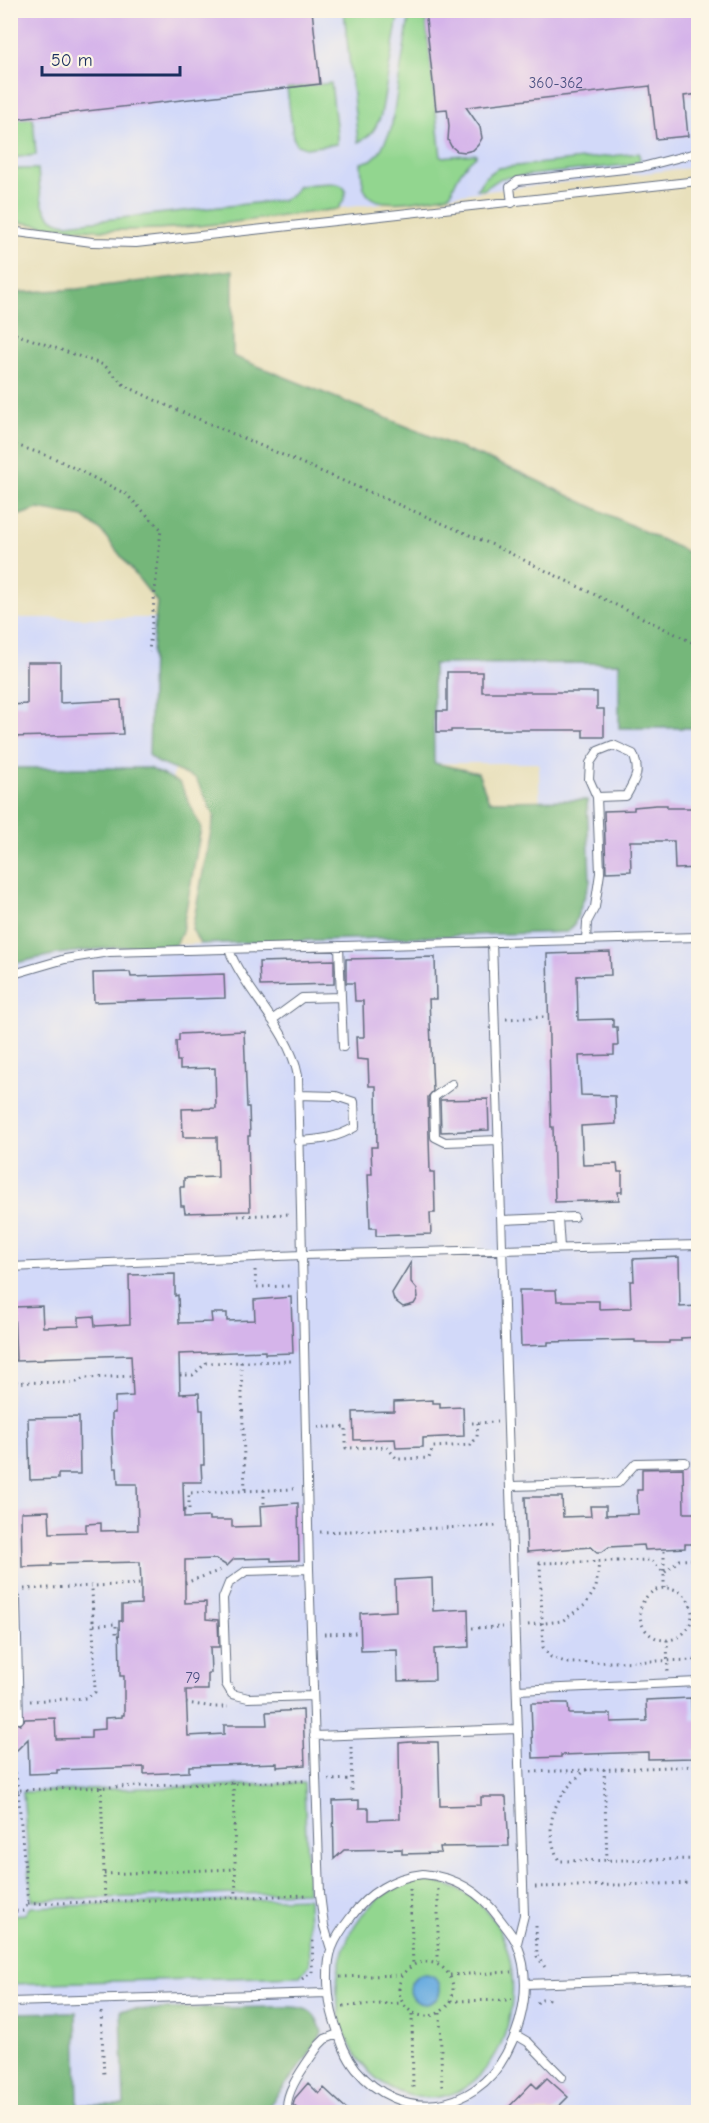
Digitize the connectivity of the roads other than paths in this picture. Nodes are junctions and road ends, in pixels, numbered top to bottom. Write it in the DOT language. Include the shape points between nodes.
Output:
graph roads {
  1 [pos="699,150"];
  2 [pos="699,181"];
  3 [pos="512,203"];
  4 [pos="10,231"];
  5 [pos="597,797"];
  6 [pos="699,937"];
  7 [pos="586,939"];
  8 [pos="492,942"];
  9 [pos="339,946"];
  10 [pos="229,949"];
  11 [pos="10,975"];
  12 [pos="341,997"];
  13 [pos="272,1020"];
  14 [pos="343,1047"];
  15 [pos="452,1084"];
  16 [pos="298,1095"];
  17 [pos="499,1140"];
  18 [pos="298,1141"];
  19 [pos="558,1217"];
  20 [pos="574,1217"];
  21 [pos="502,1220"];
  22 [pos="699,1245"];
  23 [pos="560,1248"];
  24 [pos="503,1250"];
  25 [pos="303,1255"];
  26 [pos="10,1267"];
  27 [pos="685,1462"];
  28 [pos="511,1486"];
  29 [pos="309,1569"];
  30 [pos="10,1596"];
  31 [pos="699,1682"];
  32 [pos="517,1690"];
  33 [pos="313,1696"];
  34 [pos="19,1719"];
  35 [pos="518,1729"];
  36 [pos="314,1736"];
  37 [pos="517,1943"];
  38 [pos="331,1949"];
  39 [pos="699,1978"];
  40 [pos="525,1984"];
  41 [pos="328,1993"];
  42 [pos="10,2002"];
  43 [pos="338,2034"];
  44 [pos="516,2035"];
  45 [pos="562,2077"];
  46 [pos="429,2109"];
  47 [pos="288,2112"];
  1 -- 3 [label="lane" via="642,167 518,181 510,187"];
  2 -- 3 [label="lane"];
  3 -- 4 [label="lane" via="136,243 92,242"];
  5 -- 5 [label="lane" via="589,779 590,763 598,751 613,745 633,754 637,774 626,796"];
  5 -- 7 [label="lane" via="600,873"];
  6 -- 7 [label="lane"];
  7 -- 8 [label="lane"];
  8 -- 9 [label="lane"];
  8 -- 17 [label="lane"];
  9 -- 10 [label="lane"];
  9 -- 12 [label="lane"];
  10 -- 11 [label="lane" via="109,952 65,959"];
  10 -- 13 [label="lane" via="232,960"];
  12 -- 13 [label="lane" via="302,998"];
  12 -- 14 [label="lane"];
  13 -- 16 [label="lane" via="296,1061"];
  15 -- 17 [label="lane" via="434,1097 435,1137 445,1142"];
  16 -- 18 [label="lane"];
  16 -- 18 [label="lane" via="336,1096 354,1102 355,1127 340,1136"];
  17 -- 21 [label="lane"];
  18 -- 25 [label="lane"];
  19 -- 20 [label="lane"];
  19 -- 21 [label="lane"];
  19 -- 23 [label="lane"];
  21 -- 24 [label="lane"];
  22 -- 23 [label="lane"];
  23 -- 24 [label="lane"];
  24 -- 25 [label="lane"];
  24 -- 28 [label="lane"];
  25 -- 26 [label="lane"];
  25 -- 29 [label="lane"];
  27 -- 28 [label="lane" via="636,1463 618,1483"];
  28 -- 32 [label="lane"];
  29 -- 33 [label="lane"];
  29 -- 33 [label="lane" via="246,1571 229,1583 223,1598 226,1684 232,1694 248,1698"];
  30 -- 34 [label="lane" via="16,1599"];
  31 -- 32 [label="lane"];
  32 -- 35 [label="lane"];
  33 -- 36 [label="lane"];
  35 -- 36 [label="lane"];
  35 -- 37 [label="lane" via="524,1914"];
  36 -- 38 [label="lane" via="320,1894"];
  37 -- 38 [label="lane" via="483,1899 467,1887 438,1876 410,1875 368,1897"];
  37 -- 40 [label="lane"];
  38 -- 41 [label="lane"];
  39 -- 40 [label="lane"];
  40 -- 44 [label="lane"];
  41 -- 42 [label="lane"];
  41 -- 43 [label="lane"];
  43 -- 46 [label="lane" via="357,2070 378,2089"];
  43 -- 47 [label="lane" via="319,2045 291,2090 285,2105"];
  44 -- 45 [label="lane"];
  44 -- 46 [label="lane" via="489,2080 469,2096"];
}
